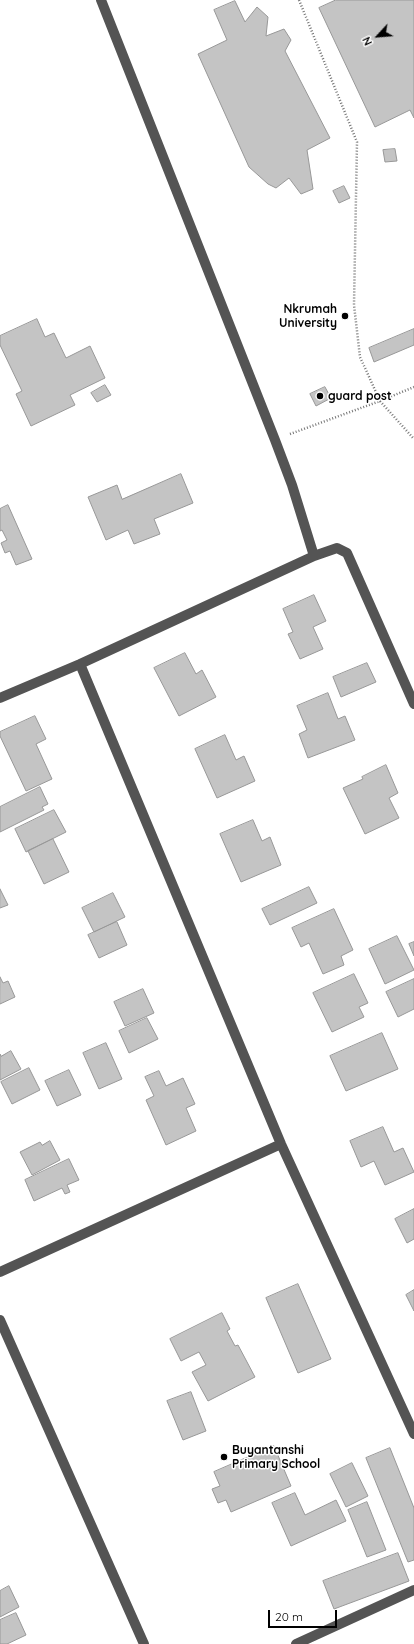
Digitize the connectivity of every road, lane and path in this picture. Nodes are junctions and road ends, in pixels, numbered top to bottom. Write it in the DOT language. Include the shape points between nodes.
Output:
graph roads {
  1 [pos="101,0"];
  2 [pos="299,0"];
  3 [pos="414,387"];
  4 [pos="380,401"];
  5 [pos="414,439"];
  6 [pos="275,440"];
  7 [pos="314,556"];
  8 [pos="80,664"];
  9 [pos="0,698"];
  10 [pos="414,704"];
  11 [pos="280,1144"];
  12 [pos="0,1272"];
  13 [pos="0,1320"];
  14 [pos="414,1434"];
  15 [pos="414,1590"];
  16 [pos="144,1644"];
  17 [pos="296,1644"];
  1 -- 6 [label="street"];
  2 -- 4 [label="path" via="357,142 354,305 360,357"];
  3 -- 4 [label="path"];
  4 -- 5 [label="path"];
  4 -- 6 [label="path"];
  6 -- 7 [label="street"];
  7 -- 8 [label="street"];
  7 -- 10 [label="street" via="337,548 346,553"];
  8 -- 9 [label="street"];
  8 -- 11 [label="street"];
  11 -- 12 [label="street"];
  11 -- 14 [label="street"];
  13 -- 16 [label="street"];
  15 -- 17 [label="street"];
}
